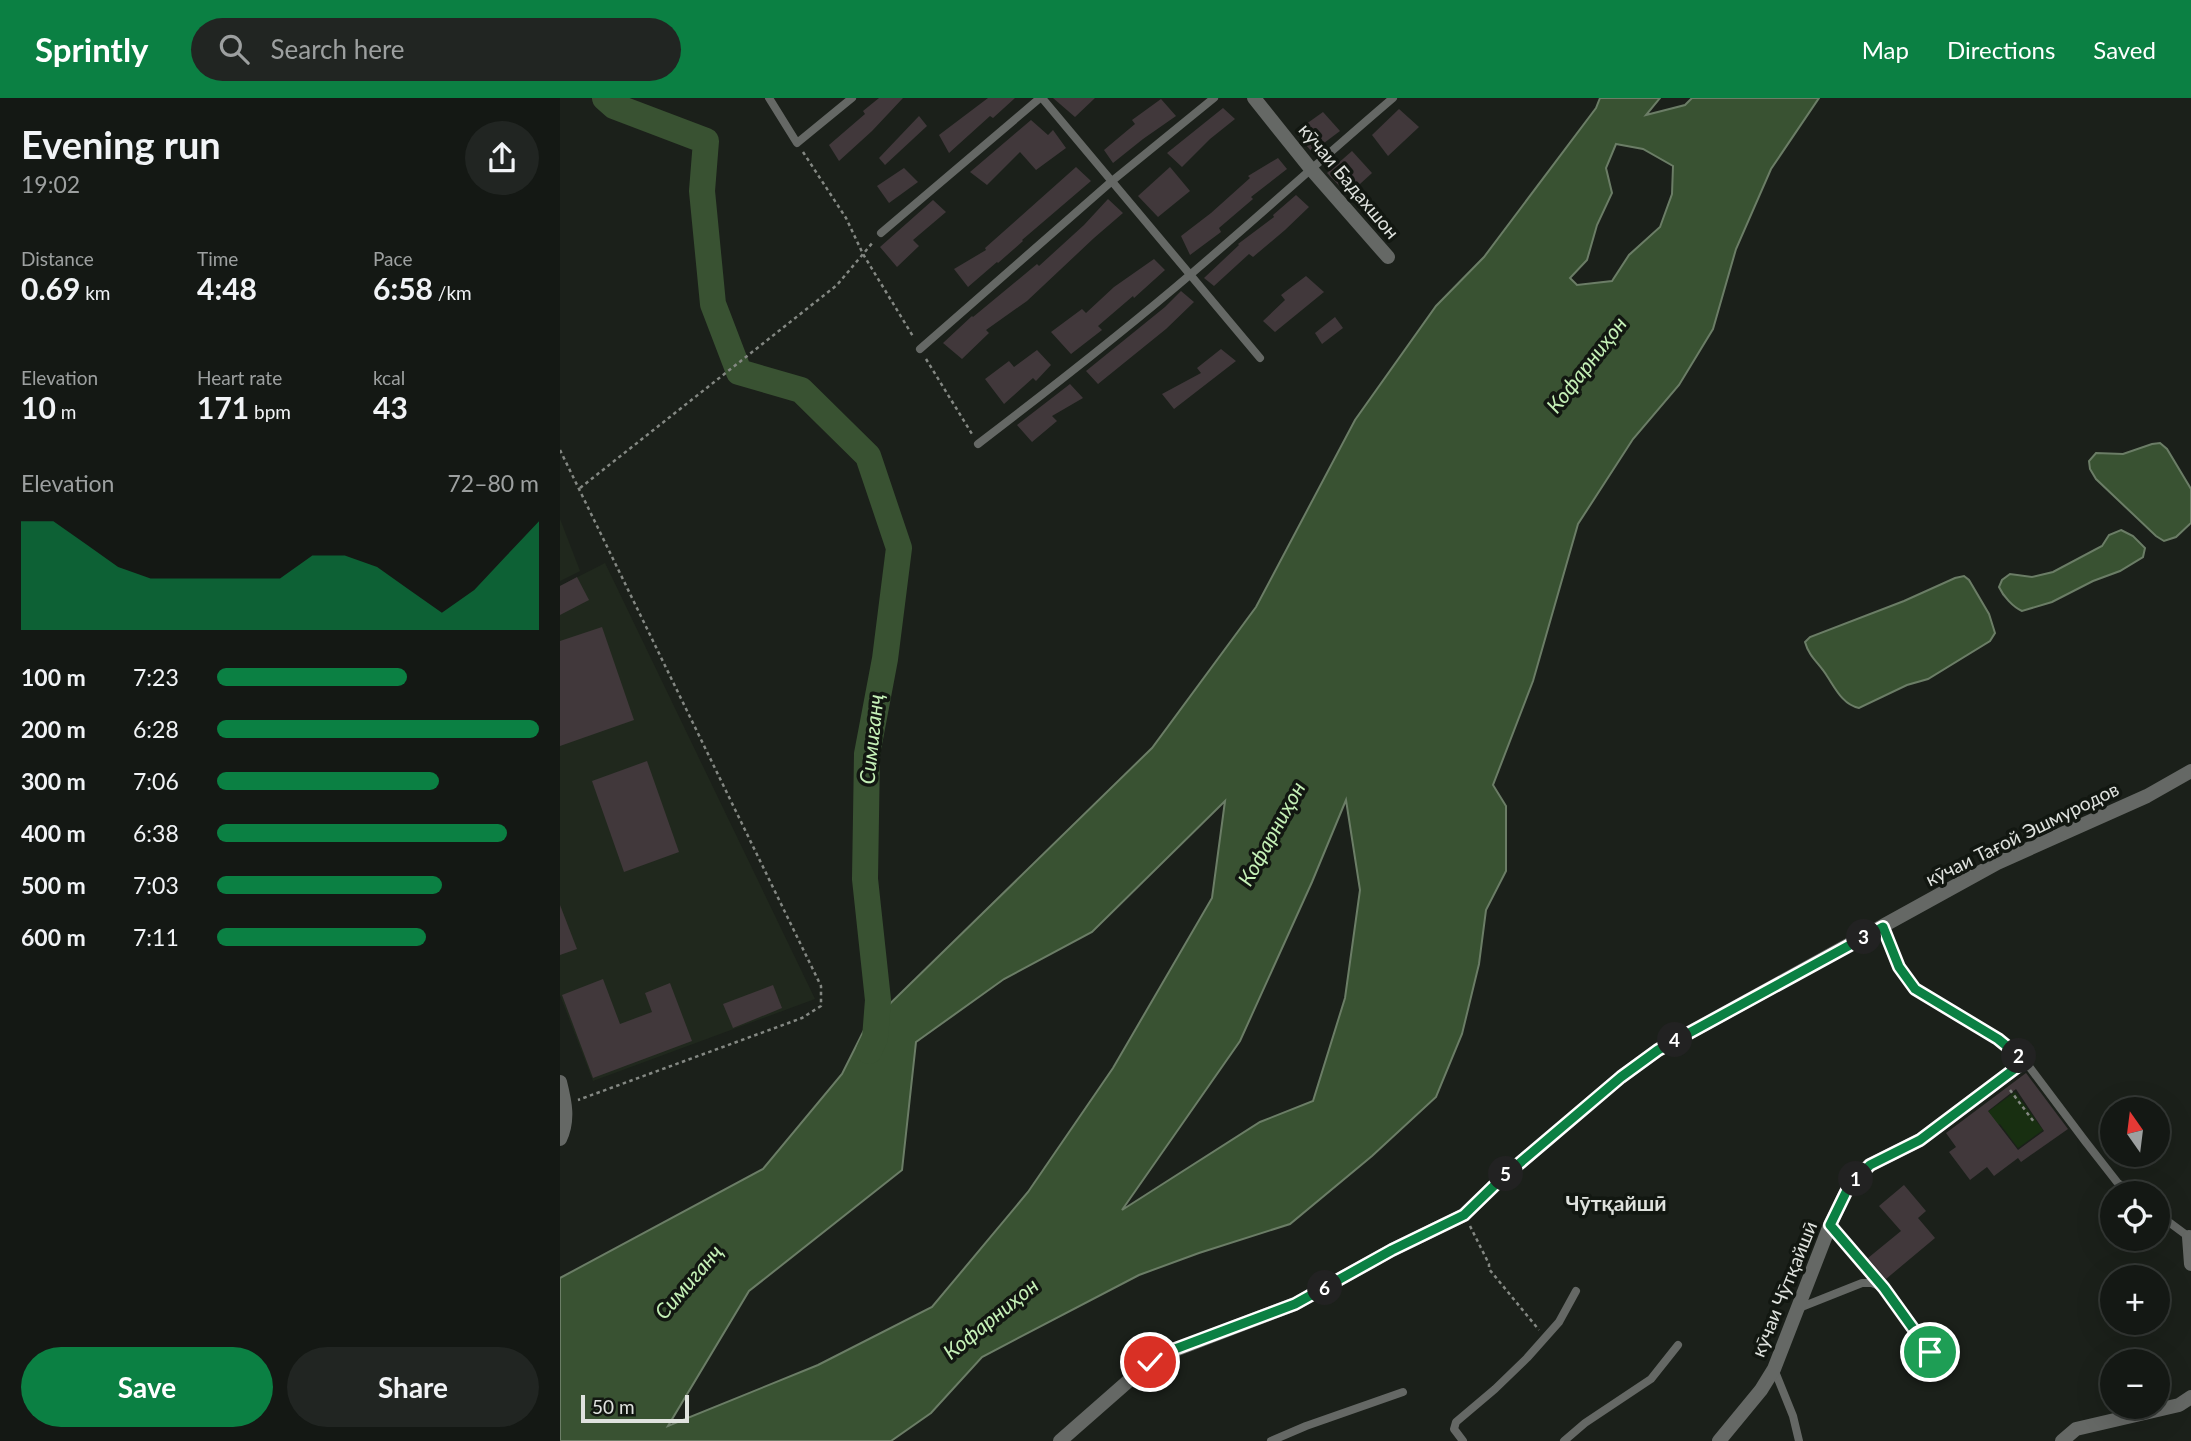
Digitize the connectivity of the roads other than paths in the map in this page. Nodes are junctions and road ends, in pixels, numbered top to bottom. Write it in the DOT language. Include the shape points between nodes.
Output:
graph roads {
  1 [pos="769,98"];
  2 [pos="852,98"];
  3 [pos="1041,98"];
  4 [pos="1214,98"];
  5 [pos="1254,98"];
  6 [pos="1393,98"];
  7 [pos="1310,168"];
  8 [pos="1112,181"];
  9 [pos="881,233"];
  10 [pos="1388,257"];
  11 [pos="1190,275"];
  12 [pos="920,349"];
  13 [pos="1260,358"];
  14 [pos="978,444"];
  15 [pos="2191,771"];
  16 [pos="1883,927"];
  17 [pos="2025,1061"];
  18 [pos="560,1082"];
  19 [pos="562,1133"];
  20 [pos="2116,1181"];
  21 [pos="2170,1222"];
  22 [pos="1830,1225"];
  23 [pos="2190,1236"];
  24 [pos="2191,1264"];
  25 [pos="1884,1288"];
  26 [pos="1576,1291"];
  27 [pos="1799,1308"];
  28 [pos="1678,1345"];
  29 [pos="1930,1352"];
  30 [pos="1774,1369"];
  31 [pos="1403,1392"];
  32 [pos="2191,1396"];
  33 [pos="1060,1441"];
  34 [pos="1271,1441"];
  35 [pos="1463,1441"];
  36 [pos="1564,1441"];
  37 [pos="1719,1441"];
  38 [pos="1799,1441"];
  39 [pos="2062,1441"];
  1 -- 2 [label="lane" via="797,143"];
  3 -- 8 [label="lane"];
  3 -- 9 [label="lane"];
  4 -- 8 [label="lane"];
  5 -- 7 [label="street, кӯчаи Бадахшон"];
  6 -- 7 [label="lane"];
  7 -- 10 [label="street, кӯчаи Бадахшон"];
  7 -- 11 [label="lane"];
  8 -- 11 [label="lane"];
  8 -- 12 [label="lane"];
  11 -- 13 [label="lane"];
  11 -- 14 [label="lane"];
  15 -- 16 [label="street, кӯчаи Тағой Эшмуродов" via="2147,796 1997,863"];
  16 -- 17 [label="lane" via="1899,967 1915,989 1998,1039"];
  16 -- 33 [label="street, кӯчаи Тағой Эшмуродов" via="1649,1056 1464,1215 1295,1304 1162,1355"];
  17 -- 20 [label="lane"];
  17 -- 22 [label="street, кӯчаи Чӯтқайшӣ" via="1920,1140 1870,1165 1849,1186"];
  18 -- 19 [label="street" via="565,1105"];
  21 -- 23 [label="lane"];
  22 -- 25 [label="lane"];
  22 -- 27 [label="street, кӯчаи Чӯтқайшӣ"];
  23 -- 24 [label="street"];
  25 -- 27 [label="lane" via="1862,1283"];
  25 -- 29 [label="lane"];
  26 -- 35 [label="lane" via="1546,1337 1456,1422 1454,1429"];
  27 -- 30 [label="street, кӯчаи Чӯтқайшӣ"];
  28 -- 36 [label="lane" via="1651,1378"];
  30 -- 37 [label="street, кӯчаи Чӯтқайшӣ"];
  30 -- 38 [label="lane"];
  31 -- 34 [label="lane"];
  32 -- 39 [label="street" via="2179,1405 2076,1429"];
}
